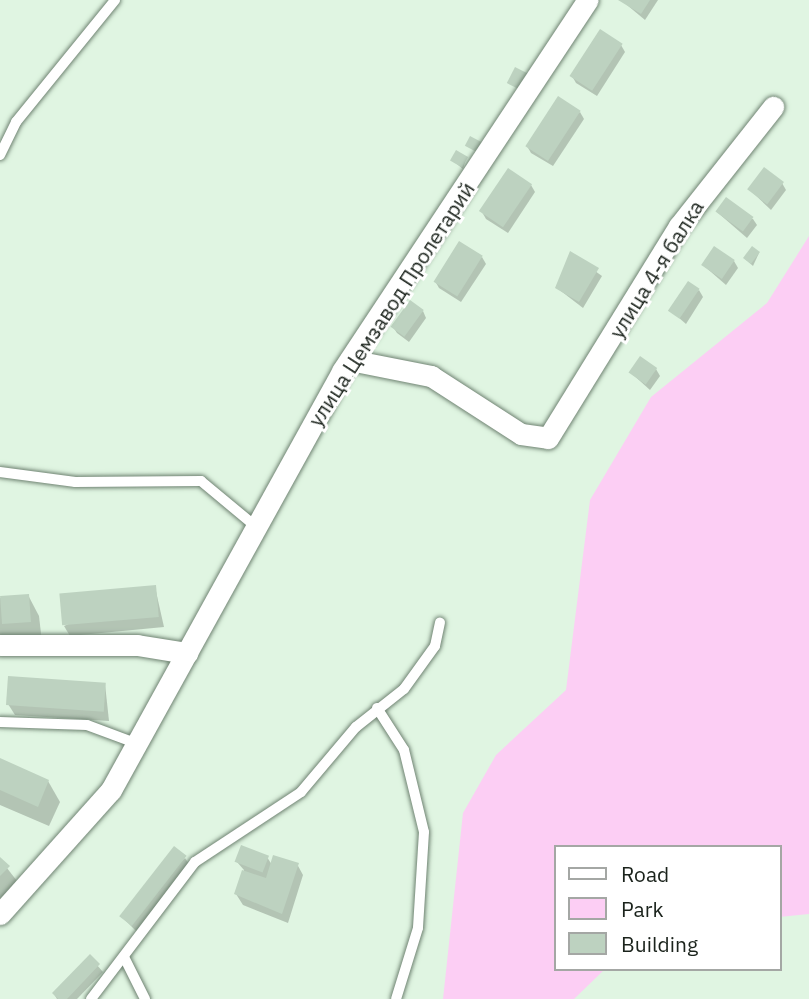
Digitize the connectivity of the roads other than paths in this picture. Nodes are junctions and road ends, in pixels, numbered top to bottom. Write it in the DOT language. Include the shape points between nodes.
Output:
graph roads {
  1 [pos="115,0"];
  2 [pos="588,0"];
  3 [pos="773,107"];
  4 [pos="0,155"];
  5 [pos="350,360"];
  6 [pos="0,472"];
  7 [pos="254,525"];
  8 [pos="440,623"];
  9 [pos="0,645"];
  10 [pos="187,653"];
  11 [pos="377,708"];
  12 [pos="0,722"];
  13 [pos="138,744"];
  14 [pos="0,914"];
  15 [pos="124,957"];
  16 [pos="91,999"];
  17 [pos="145,999"];
  18 [pos="396,999"];
  1 -- 4 [label="lane" via="16,122"];
  2 -- 5 [label="street, улица Цемзавод Пролетарий"];
  3 -- 5 [label="street, улица 4-я балка" via="679,226 548,438 521,434 431,376"];
  5 -- 7 [label="street, улица Цемзавод Пролетарий"];
  6 -- 7 [label="lane" via="75,482 201,481"];
  7 -- 10 [label="street, улица Цемзавод Пролетарий"];
  8 -- 11 [label="lane" via="421,667"];
  9 -- 10 [label="street" via="138,645"];
  10 -- 13 [label="street, улица Цемзавод Пролетарий"];
  11 -- 15 [label="lane" via="301,792 195,862"];
  11 -- 18 [label="lane" via="404,750 424,832 418,928"];
  12 -- 13 [label="lane" via="87,724"];
  13 -- 14 [label="street, улица Цемзавод Пролетарий" via="111,790"];
  15 -- 16 [label="lane"];
  15 -- 17 [label="lane"];
}
